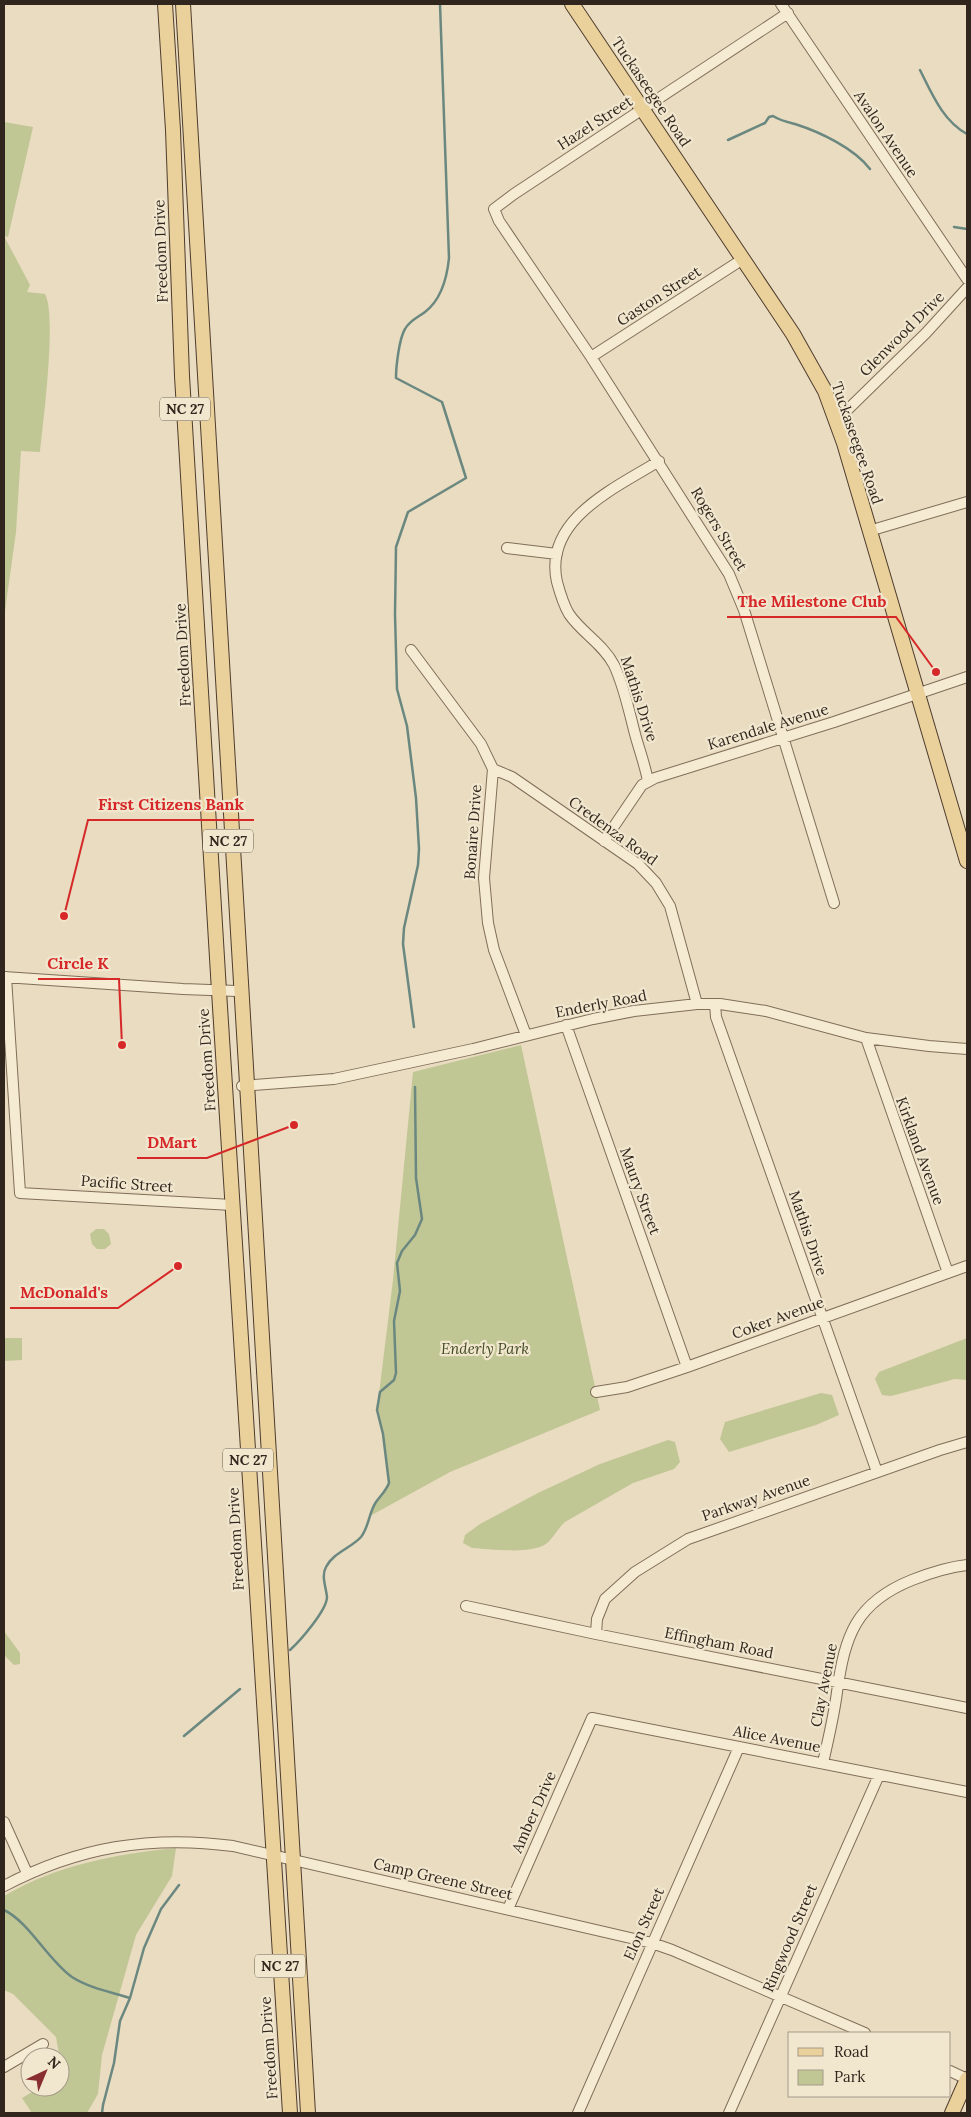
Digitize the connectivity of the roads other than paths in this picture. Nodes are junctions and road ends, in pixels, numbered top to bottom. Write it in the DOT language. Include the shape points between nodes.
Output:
graph roads {
  1 [pos="165,4"];
  2 [pos="183,4"];
  3 [pos="572,4"];
  4 [pos="781,4"];
  5 [pos="788,13"];
  6 [pos="643,110"];
  7 [pos="494,209"];
  8 [pos="743,259"];
  9 [pos="178,267"];
  10 [pos="196,267"];
  11 [pos="967,279"];
  12 [pos="967,288"];
  13 [pos="591,357"];
  14 [pos="836,421"];
  15 [pos="658,461"];
  16 [pos="967,502"];
  17 [pos="869,531"];
  18 [pos="507,548"];
  19 [pos="557,554"];
  20 [pos="199,633"];
  21 [pos="217,633"];
  22 [pos="411,650"];
  23 [pos="967,677"];
  24 [pos="918,693"];
  25 [pos="784,738"];
  26 [pos="493,769"];
  27 [pos="648,781"];
  28 [pos="604,841"];
  29 [pos="967,861"];
  30 [pos="834,904"];
  31 [pos="5,977"];
  32 [pos="219,991"];
  33 [pos="237,991"];
  34 [pos="697,1004"];
  35 [pos="715,1004"];
  36 [pos="566,1025"];
  37 [pos="526,1035"];
  38 [pos="866,1038"];
  39 [pos="967,1049"];
  40 [pos="242,1086"];
  41 [pos="232,1206"];
  42 [pos="967,1266"];
  43 [pos="948,1273"];
  44 [pos="256,1300"];
  45 [pos="822,1318"];
  46 [pos="687,1367"];
  47 [pos="596,1392"];
  48 [pos="967,1442"];
  49 [pos="249,1472"];
  50 [pos="877,1472"];
  51 [pos="271,1538"];
  52 [pos="967,1565"];
  53 [pos="466,1606"];
  54 [pos="596,1634"];
  55 [pos="838,1682"];
  56 [pos="967,1708"];
  57 [pos="588,1728"];
  58 [pos="739,1747"];
  59 [pos="823,1763"];
  60 [pos="879,1775"];
  61 [pos="967,1792"];
  62 [pos="4,1822"];
  63 [pos="272,1856"];
  64 [pos="291,1860"];
  65 [pos="27,1874"];
  66 [pos="4,1886"];
  67 [pos="508,1909"];
  68 [pos="652,1943"];
  69 [pos="781,1997"];
  70 [pos="863,2032"];
  71 [pos="43,2044"];
  72 [pos="4,2067"];
  73 [pos="951,2071"];
  74 [pos="967,2079"];
  75 [pos="290,2113"];
  76 [pos="308,2113"];
  77 [pos="578,2113"];
  78 [pos="729,2113"];
  79 [pos="952,2113"];
  1 -- 9 [label="main road, Freedom Drive / NC 27"];
  2 -- 10 [label="main road, NC 27"];
  3 -- 6 [label="main road, Tuckaseegee Road"];
  4 -- 5 [label="street, Avalon Avenue"];
  5 -- 6 [label="street, Hazel Street"];
  5 -- 11 [label="street, Avalon Avenue"];
  6 -- 7 [label="street, Hazel Street"];
  6 -- 8 [label="main road, Tuckaseegee Road"];
  7 -- 13 [label="street, Rogers Street"];
  8 -- 13 [label="street, Gaston Street"];
  8 -- 14 [label="main road, Tuckaseegee Road" via="810,363"];
  9 -- 10 [label="main road"];
  9 -- 20 [label="main road, Freedom Drive / NC 27"];
  10 -- 21 [label="main road, NC 27"];
  12 -- 14 [label="street, Glenwood Drive"];
  13 -- 15 [label="street, Rogers Street"];
  14 -- 17 [label="main road, Tuckaseegee Road"];
  15 -- 19 [label="street, Mathis Drive" via="587,506 563,536"];
  15 -- 25 [label="street, Rogers Street" via="737,590"];
  16 -- 17 [label="street"];
  17 -- 24 [label="main road, Tuckaseegee Road"];
  18 -- 19 [label="street"];
  19 -- 27 [label="street, Mathis Drive" via="556,576 561,597 575,621 600,646 614,666"];
  20 -- 21 [label="main road"];
  20 -- 32 [label="main road, Freedom Drive / NC 27"];
  21 -- 33 [label="main road, NC 27"];
  22 -- 26 [label="street, Bonaire Drive" via="481,744"];
  23 -- 24 [label="street, Karendale Avenue"];
  24 -- 25 [label="street, Karendale Avenue"];
  24 -- 29 [label="main road, Tuckaseegee Road"];
  25 -- 27 [label="street, Karendale Avenue"];
  25 -- 30 [label="street, Rogers Street"];
  26 -- 28 [label="street, Credenza Road" via="512,777"];
  26 -- 37 [label="street, Bonaire Drive" via="484,878 488,923 494,950"];
  27 -- 28 [label="street"];
  28 -- 34 [label="street, Credenza Road" via="638,864 664,893 679,932"];
  31 -- 32 [label="street"];
  31 -- 41 [label="street, Pacific Street" via="20,1193"];
  32 -- 33 [label="street"];
  32 -- 41 [label="main road, Freedom Drive / NC 27"];
  33 -- 40 [label="main road, NC 27"];
  34 -- 35 [label="street, Enderly Road"];
  34 -- 36 [label="street, Enderly Road"];
  35 -- 38 [label="street, Enderly Road" via="766,1011"];
  35 -- 45 [label="street, Mathis Drive" via="716,1017"];
  36 -- 37 [label="street, Enderly Road"];
  36 -- 46 [label="street, Maury Street"];
  37 -- 40 [label="street, Enderly Road" via="472,1050 334,1079"];
  38 -- 39 [label="street, Enderly Road"];
  38 -- 43 [label="street, Kirkland Avenue"];
  40 -- 44 [label="main road, NC 27"];
  41 -- 44 [label="main road" via="244,1213 248,1275"];
  41 -- 49 [label="main road, Freedom Drive / NC 27"];
  42 -- 43 [label="street, Coker Avenue"];
  43 -- 45 [label="street, Coker Avenue"];
  44 -- 51 [label="main road, NC 27"];
  45 -- 46 [label="street, Coker Avenue"];
  45 -- 50 [label="street, Mathis Drive"];
  46 -- 47 [label="street, Coker Avenue" via="627,1387"];
  48 -- 50 [label="street, Parkway Avenue"];
  49 -- 51 [label="main road" via="258,1493 261,1532 264,1537"];
  49 -- 63 [label="main road, Freedom Drive / NC 27"];
  50 -- 54 [label="street, Parkway Avenue" via="706,1531 654,1558 605,1599 597,1619"];
  51 -- 64 [label="main road, NC 27"];
  52 -- 55 [label="street, Clay Avenue" via="939,1570 907,1582 868,1608 847,1641"];
  53 -- 54 [label="street, Effingham Road"];
  54 -- 55 [label="street, Effingham Road"];
  55 -- 56 [label="street, Effingham Road"];
  55 -- 59 [label="street, Clay Avenue"];
  57 -- 58 [label="street, Alice Avenue" via="592,1718"];
  57 -- 67 [label="street, Amber Drive"];
  58 -- 59 [label="street, Alice Avenue"];
  58 -- 68 [label="street, Elon Street"];
  59 -- 60 [label="street, Alice Avenue"];
  60 -- 61 [label="street, Alice Avenue"];
  60 -- 69 [label="street, Ringwood Street"];
  62 -- 65 [label="street"];
  63 -- 64 [label="street, Camp Greene Street"];
  63 -- 65 [label="street, Camp Greene Street" via="208,1842 150,1842 80,1854"];
  63 -- 75 [label="main road, Freedom Drive / NC 27"];
  64 -- 67 [label="street, Camp Greene Street"];
  64 -- 76 [label="main road, NC 27"];
  65 -- 66 [label="street, Camp Greene Street"];
  67 -- 68 [label="street, Camp Greene Street"];
  68 -- 69 [label="street, Camp Greene Street"];
  68 -- 77 [label="street, Elon Street"];
  69 -- 70 [label="street, Camp Greene Street"];
  69 -- 78 [label="street, Ringwood Street"];
  71 -- 72 [label="street"];
  73 -- 74 [label="street"];
  74 -- 79 [label="main road"];
}
